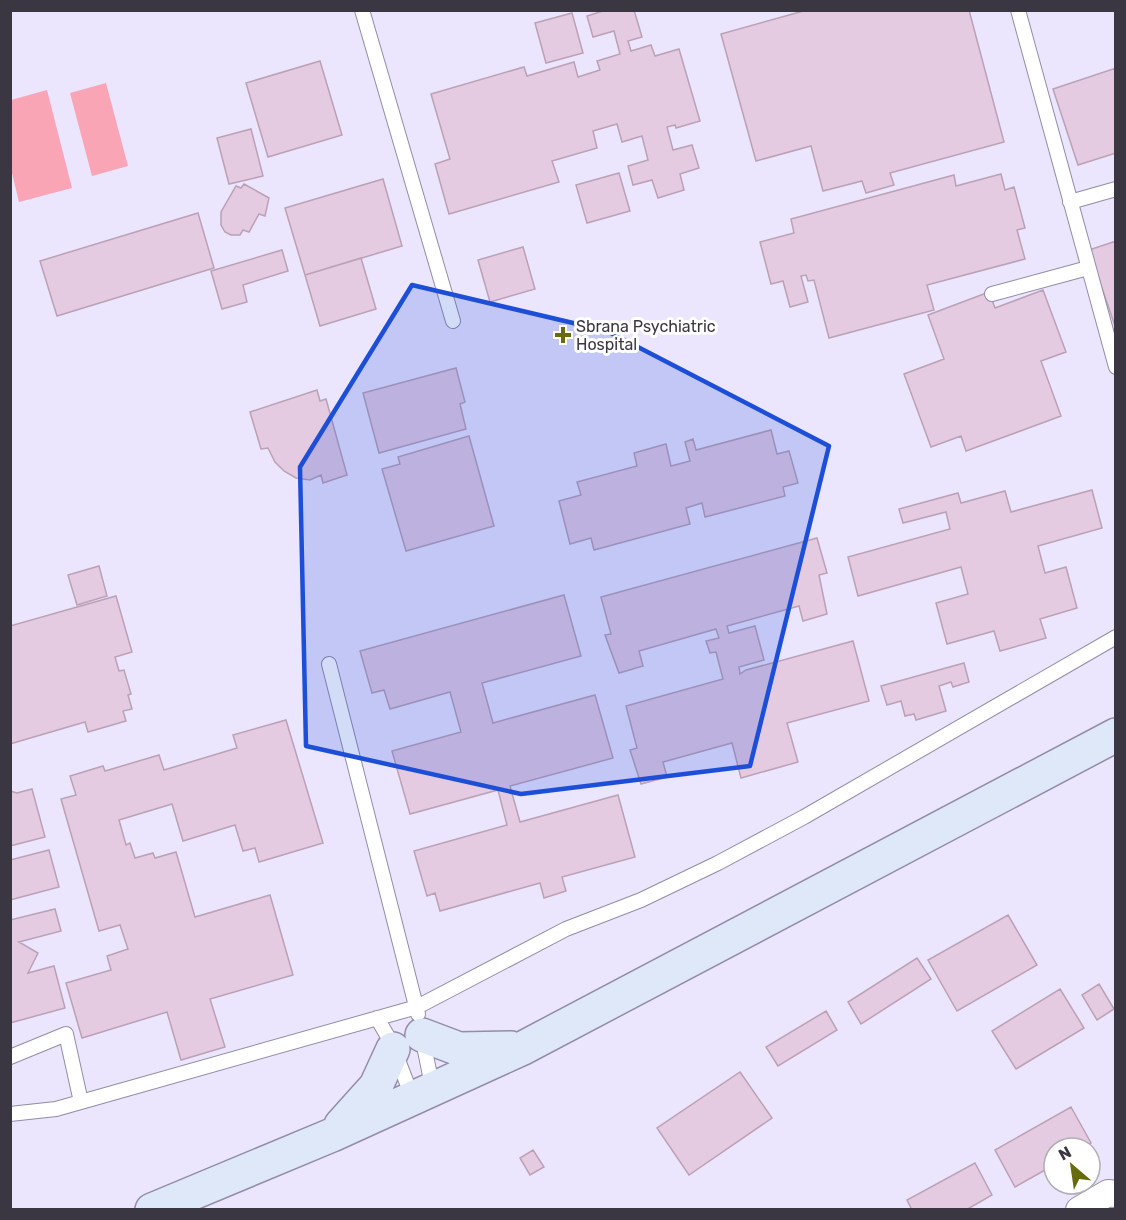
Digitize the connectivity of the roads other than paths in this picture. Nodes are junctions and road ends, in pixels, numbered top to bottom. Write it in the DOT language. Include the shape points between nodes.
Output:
graph roads {
  1 [pos="362,10"];
  2 [pos="1018,10"];
  3 [pos="1116,189"];
  4 [pos="1070,202"];
  5 [pos="1088,268"];
  6 [pos="992,294"];
  7 [pos="453,321"];
  8 [pos="1115,365"];
  9 [pos="1116,637"];
  10 [pos="329,664"];
  11 [pos="1116,735"];
  12 [pos="377,1018"];
  13 [pos="420,1021"];
  14 [pos="523,1048"];
  15 [pos="393,1049"];
  16 [pos="10,1057"];
  17 [pos="423,1094"];
  18 [pos="81,1102"];
  19 [pos="10,1114"];
  20 [pos="332,1134"];
  21 [pos="1116,1194"];
  22 [pos="152,1209"];
  23 [pos="1079,1209"];
  1 -- 7 [label="lane"];
  2 -- 4 [label="lane"];
  3 -- 4 [label="lane"];
  4 -- 5 [label="lane"];
  5 -- 6 [label="lane"];
  5 -- 8 [label="lane"];
  9 -- 13 [label="lane" via="718,863 566,930"];
  10 -- 13 [label="lane"];
  11 -- 14 [label="street"];
  12 -- 13 [label="lane"];
  12 -- 15 [label="lane"];
  12 -- 18 [label="lane"];
  13 -- 14 [label="street" via="459,1049"];
  13 -- 17 [label="lane"];
  14 -- 17 [label="street"];
  15 -- 17 [label="lane"];
  15 -- 20 [label="street" via="366,1101"];
  16 -- 18 [label="lane" via="66,1034"];
  17 -- 20 [label="street"];
  18 -- 19 [label="lane"];
  20 -- 22 [label="street"];
  21 -- 23 [label="street" via="1107,1194"];
}
